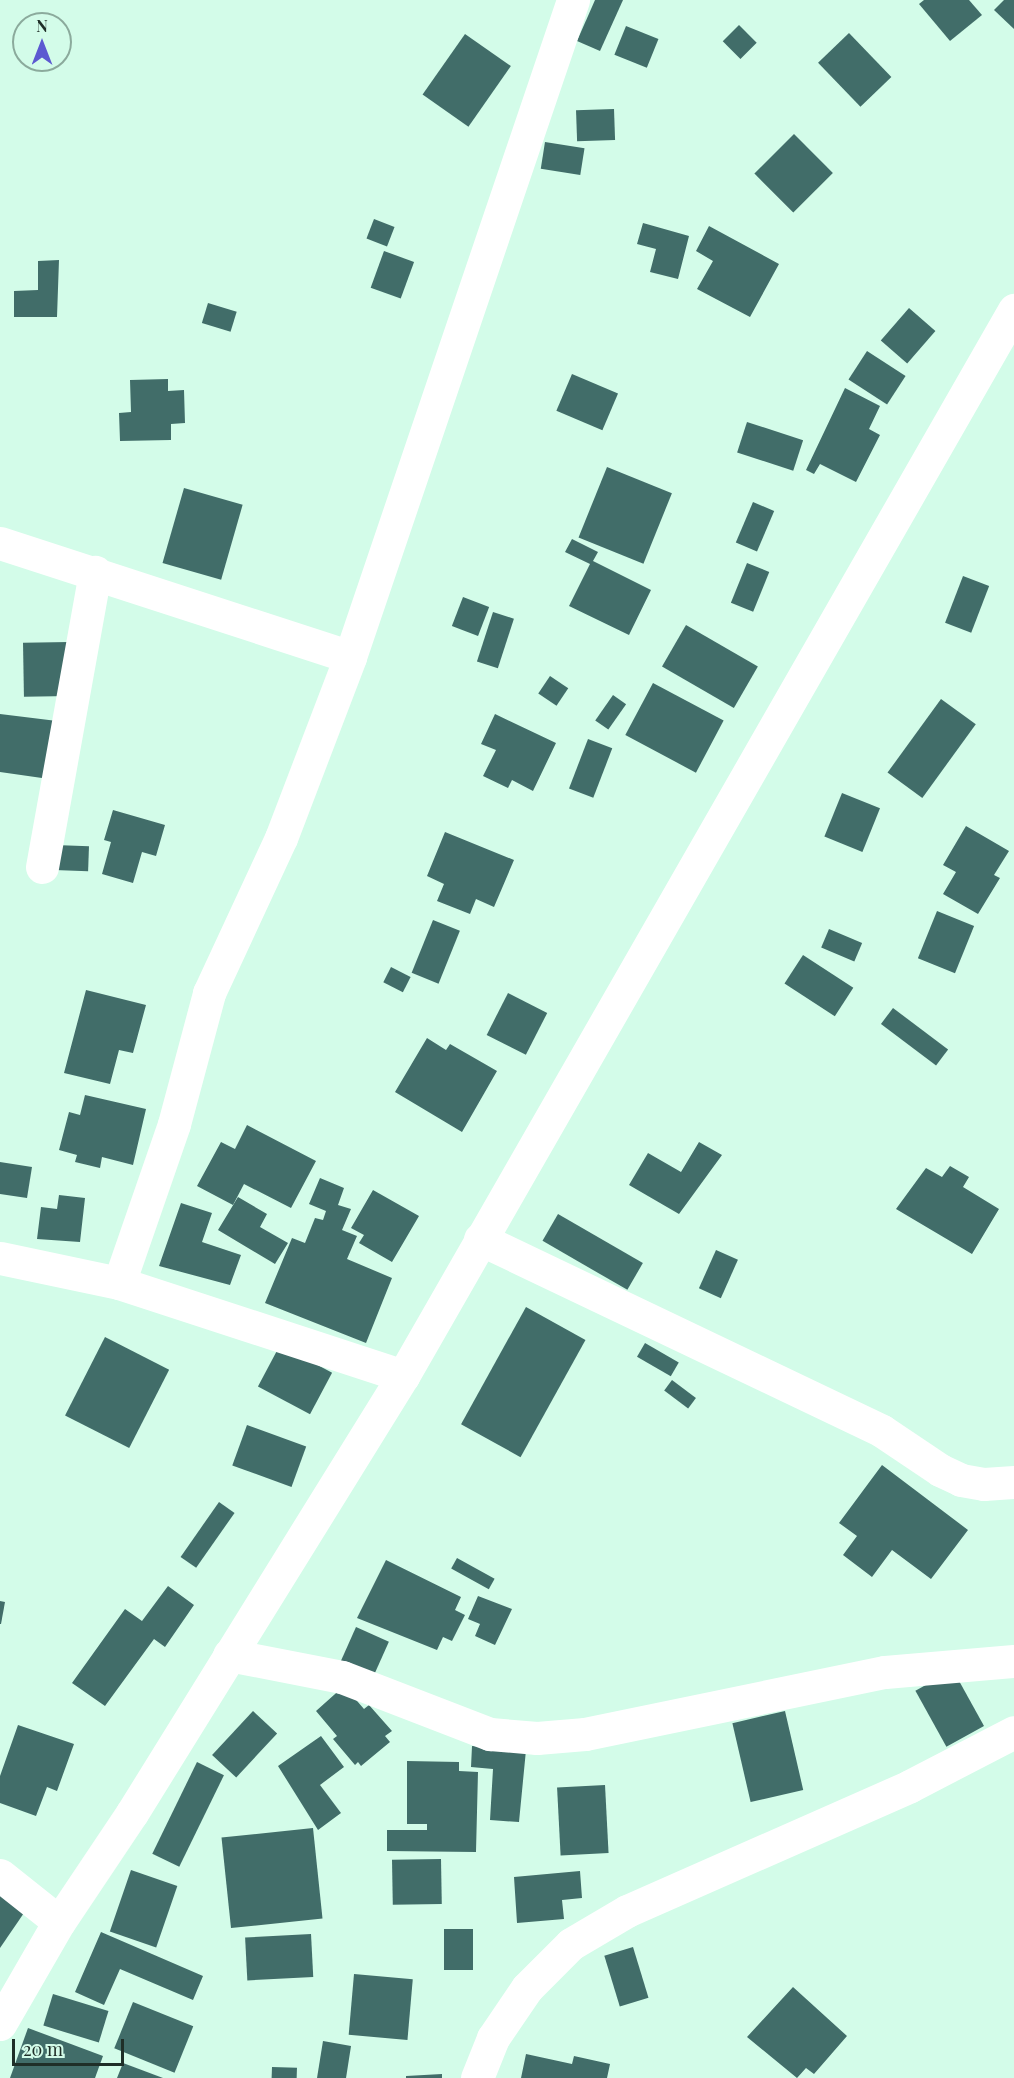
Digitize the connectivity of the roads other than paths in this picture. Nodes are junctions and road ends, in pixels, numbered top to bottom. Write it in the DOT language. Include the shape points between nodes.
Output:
graph roads {
  1 [pos="573,0"];
  2 [pos="1014,310"];
  3 [pos="0,543"];
  4 [pos="95,573"];
  5 [pos="350,657"];
  6 [pos="42,867"];
  7 [pos="480,1239"];
  8 [pos="0,1258"];
  9 [pos="119,1283"];
  10 [pos="403,1376"];
  11 [pos="1014,1482"];
  12 [pos="229,1655"];
  13 [pos="1014,1661"];
  14 [pos="1014,1732"];
  15 [pos="0,1875"];
  16 [pos="59,1922"];
  17 [pos="0,2024"];
  18 [pos="477,2078"];
  1 -- 5 [label="street"];
  2 -- 7 [label="street"];
  3 -- 4 [label="street"];
  4 -- 5 [label="street"];
  4 -- 6 [label="street"];
  5 -- 9 [label="street" via="281,838 209,993 174,1124"];
  7 -- 10 [label="street"];
  7 -- 11 [label="street" via="882,1431 950,1475 984,1484"];
  8 -- 9 [label="street"];
  9 -- 10 [label="street"];
  10 -- 12 [label="street"];
  12 -- 13 [label="street" via="342,1677 490,1734 537,1738 585,1734 885,1671"];
  12 -- 16 [label="street" via="132,1813"];
  14 -- 18 [label="street" via="910,1786 627,1911 571,1944 527,1988 493,2038"];
  15 -- 16 [label="street"];
  16 -- 17 [label="street"];
}
